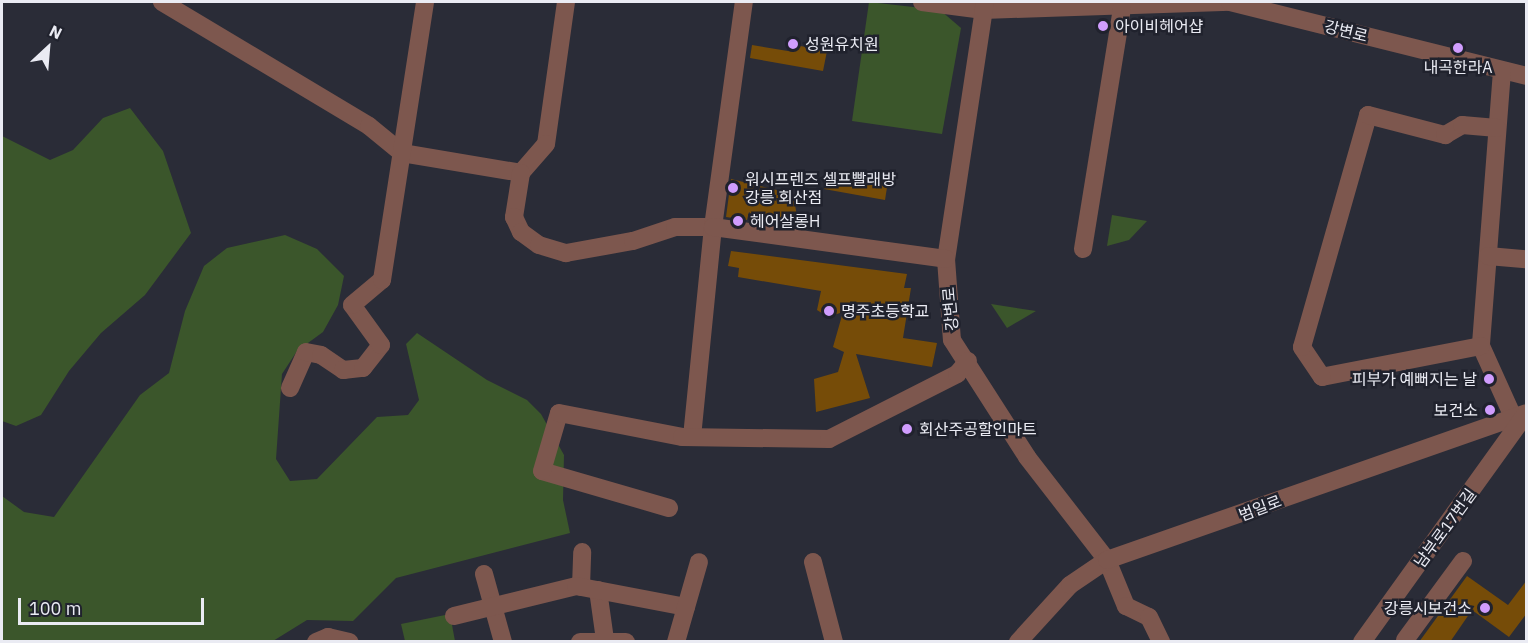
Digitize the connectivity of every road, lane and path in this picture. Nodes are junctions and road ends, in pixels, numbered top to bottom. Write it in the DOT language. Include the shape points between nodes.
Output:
graph roads {
  1 [pos="162,2"];
  2 [pos="425,2"];
  3 [pos="566,2"];
  4 [pos="744,2"];
  5 [pos="922,2"];
  6 [pos="984,6"];
  7 [pos="1122,8"];
  8 [pos="1502,71"];
  9 [pos="1527,76"];
  10 [pos="1497,128"];
  11 [pos="402,153"];
  12 [pos="521,172"];
  13 [pos="713,226"];
  14 [pos="1083,249"];
  15 [pos="1488,256"];
  16 [pos="946,259"];
  17 [pos="1527,259"];
  18 [pos="1480,346"];
  19 [pos="968,361"];
  20 [pos="290,388"];
  21 [pos="1522,415"];
  22 [pos="692,437"];
  23 [pos="669,508"];
  24 [pos="582,552"];
  25 [pos="1107,560"];
  26 [pos="1463,561"];
  27 [pos="699,562"];
  28 [pos="813,562"];
  29 [pos="484,574"];
  30 [pos="589,588"];
  31 [pos="492,607"];
  32 [pos="686,607"];
  33 [pos="454,616"];
  34 [pos="1378,621"];
  35 [pos="324,640"];
  36 [pos="594,640"];
  37 [pos="1406,641"];
  38 [pos="350,642"];
  39 [pos="502,642"];
  40 [pos="626,642"];
  41 [pos="676,642"];
  42 [pos="834,642"];
  43 [pos="1018,642"];
  44 [pos="1161,642"];
  45 [pos="1362,642"];
  1 -- 11 [label="street" via="369,126"];
  2 -- 11 [label="street"];
  3 -- 12 [label="street" via="546,144"];
  4 -- 13 [label="street"];
  5 -- 6 [label="street, 강변로"];
  6 -- 7 [label="street, 강변로"];
  6 -- 16 [label="street, 강변로"];
  7 -- 8 [label="street, 강변로" via="1230,2"];
  7 -- 14 [label="street"];
  8 -- 9 [label="street, 강변로"];
  8 -- 10 [label="street"];
  10 -- 15 [label="street"];
  10 -- 18 [label="street" via="1462,125 1445,135 1368,115 1302,347 1322,377"];
  11 -- 12 [label="street"];
  11 -- 20 [label="street" via="382,280 352,305 381,345 363,368 343,370 321,355 306,352"];
  12 -- 13 [label="street" via="514,217 521,232 539,245 567,253 633,241 675,227"];
  13 -- 16 [label="street"];
  13 -- 22 [label="street"];
  15 -- 17 [label="street"];
  15 -- 18 [label="street"];
  16 -- 19 [label="street, 강변로" via="952,340"];
  18 -- 21 [label="street"];
  19 -- 22 [label="street" via="957,374 829,439"];
  19 -- 25 [label="street, 강변로" via="1027,457"];
  21 -- 25 [label="street, 범일로"];
  21 -- 34 [label="street, 남부로17번길"];
  22 -- 23 [label="street" via="559,413 542,471"];
  24 -- 30 [label="street"];
  25 -- 43 [label="street, 범일로" via="1070,585"];
  25 -- 44 [label="street, 강변로" via="1126,606 1149,617"];
  26 -- 37 [label="street"];
  27 -- 32 [label="street"];
  28 -- 42 [label="street"];
  29 -- 31 [label="street"];
  30 -- 31 [label="street"];
  30 -- 32 [label="street"];
  30 -- 36 [label="street"];
  31 -- 33 [label="street"];
  31 -- 39 [label="street"];
  32 -- 41 [label="street"];
  34 -- 37 [label="street"];
  34 -- 45 [label="street, 남부로17번길"];
  35 -- 38 [label="street"];
  36 -- 40 [label="street"];
}
